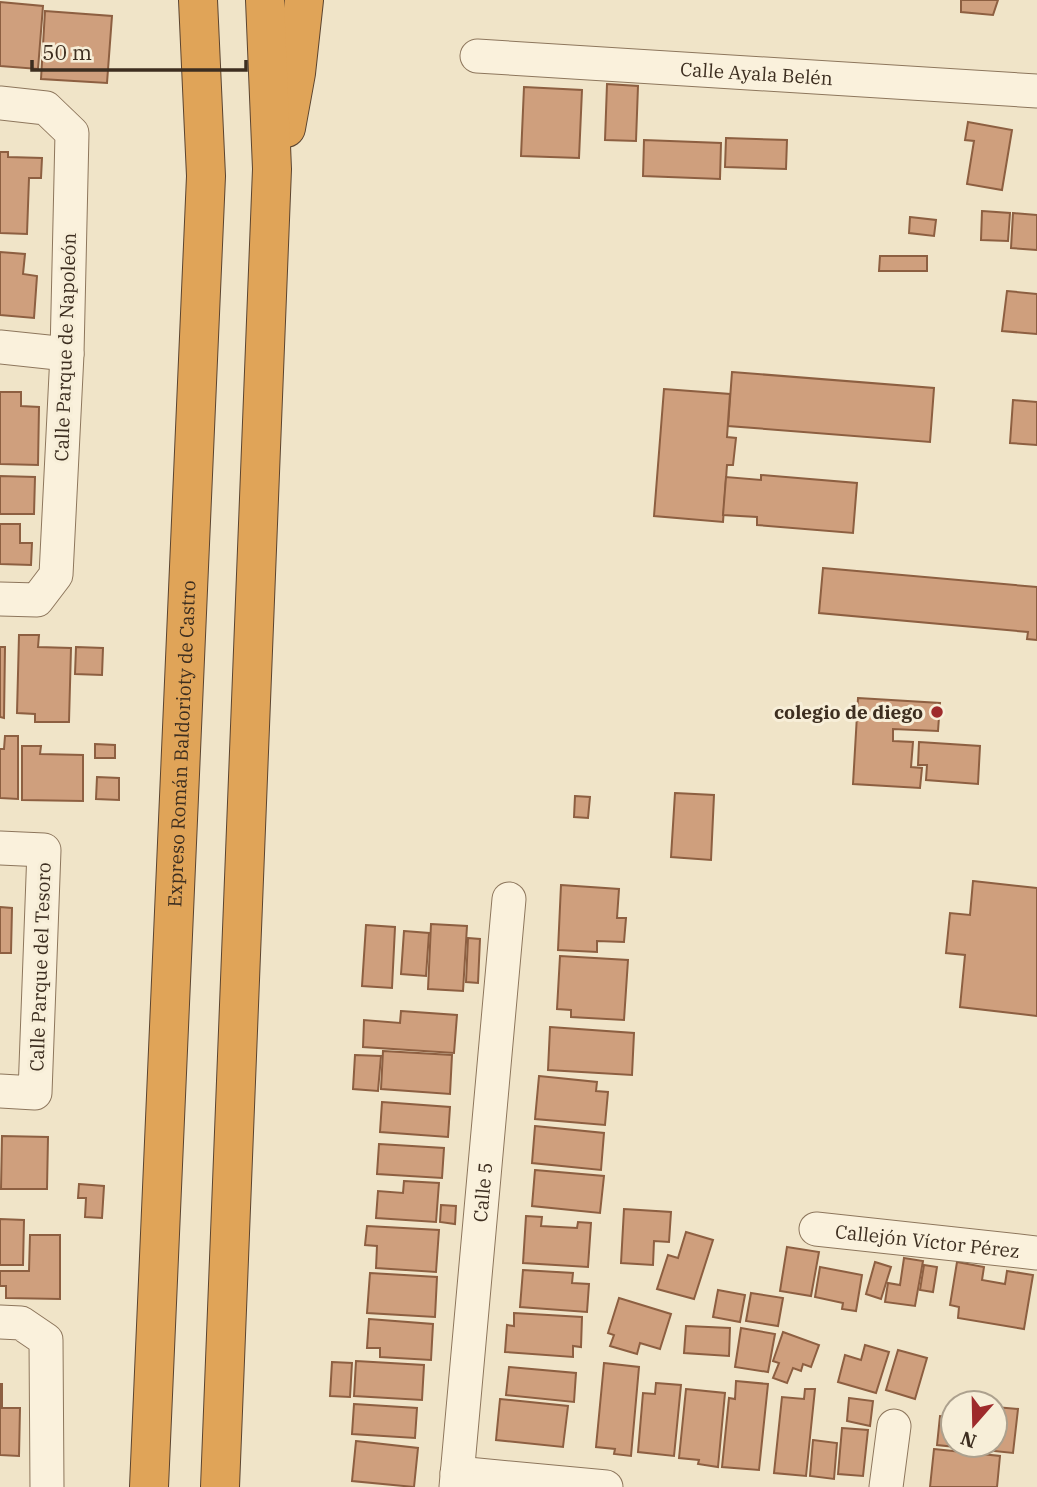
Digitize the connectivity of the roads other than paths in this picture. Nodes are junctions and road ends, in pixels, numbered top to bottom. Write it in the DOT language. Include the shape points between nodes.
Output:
graph roads {
  1 [pos="198,0"];
  2 [pos="265,0"];
  3 [pos="304,0"];
  4 [pos="477,56"];
  5 [pos="1037,91"];
  6 [pos="0,103"];
  7 [pos="272,169"];
  8 [pos="0,347"];
  9 [pos="67,354"];
  10 [pos="0,599"];
  11 [pos="0,848"];
  12 [pos="509,899"];
  13 [pos="0,1091"];
  14 [pos="816,1229"];
  15 [pos="1037,1253"];
  16 [pos="0,1322"];
  17 [pos="894,1426"];
  18 [pos="456,1480"];
  19 [pos="47,1487"];
  20 [pos="149,1487"];
  21 [pos="220,1487"];
  22 [pos="606,1487"];
  23 [pos="886,1487"];
  1 -- 20 [label="highway, Expreso Román Baldorioty de Castro" via="206,176"];
  2 -- 7 [label="highway"];
  3 -- 7 [label="highway" via="289,118"];
  4 -- 5 [label="street, Calle Ayala Belén"];
  6 -- 9 [label="street, Calle Parque de Napoleón" via="46,108 72,133"];
  7 -- 21 [label="highway"];
  8 -- 9 [label="street"];
  9 -- 10 [label="street, Calle Parque de Napoleón" via="56,575 37,600"];
  11 -- 13 [label="street, Calle Parque del Tesoro" via="44,850 35,1093"];
  12 -- 18 [label="street, Calle 5"];
  14 -- 15 [label="street, Callejón Víctor Pérez"];
  16 -- 19 [label="street" via="21,1323 46,1340"];
  17 -- 23 [label="street"];
  18 -- 22 [label="street"];
}
